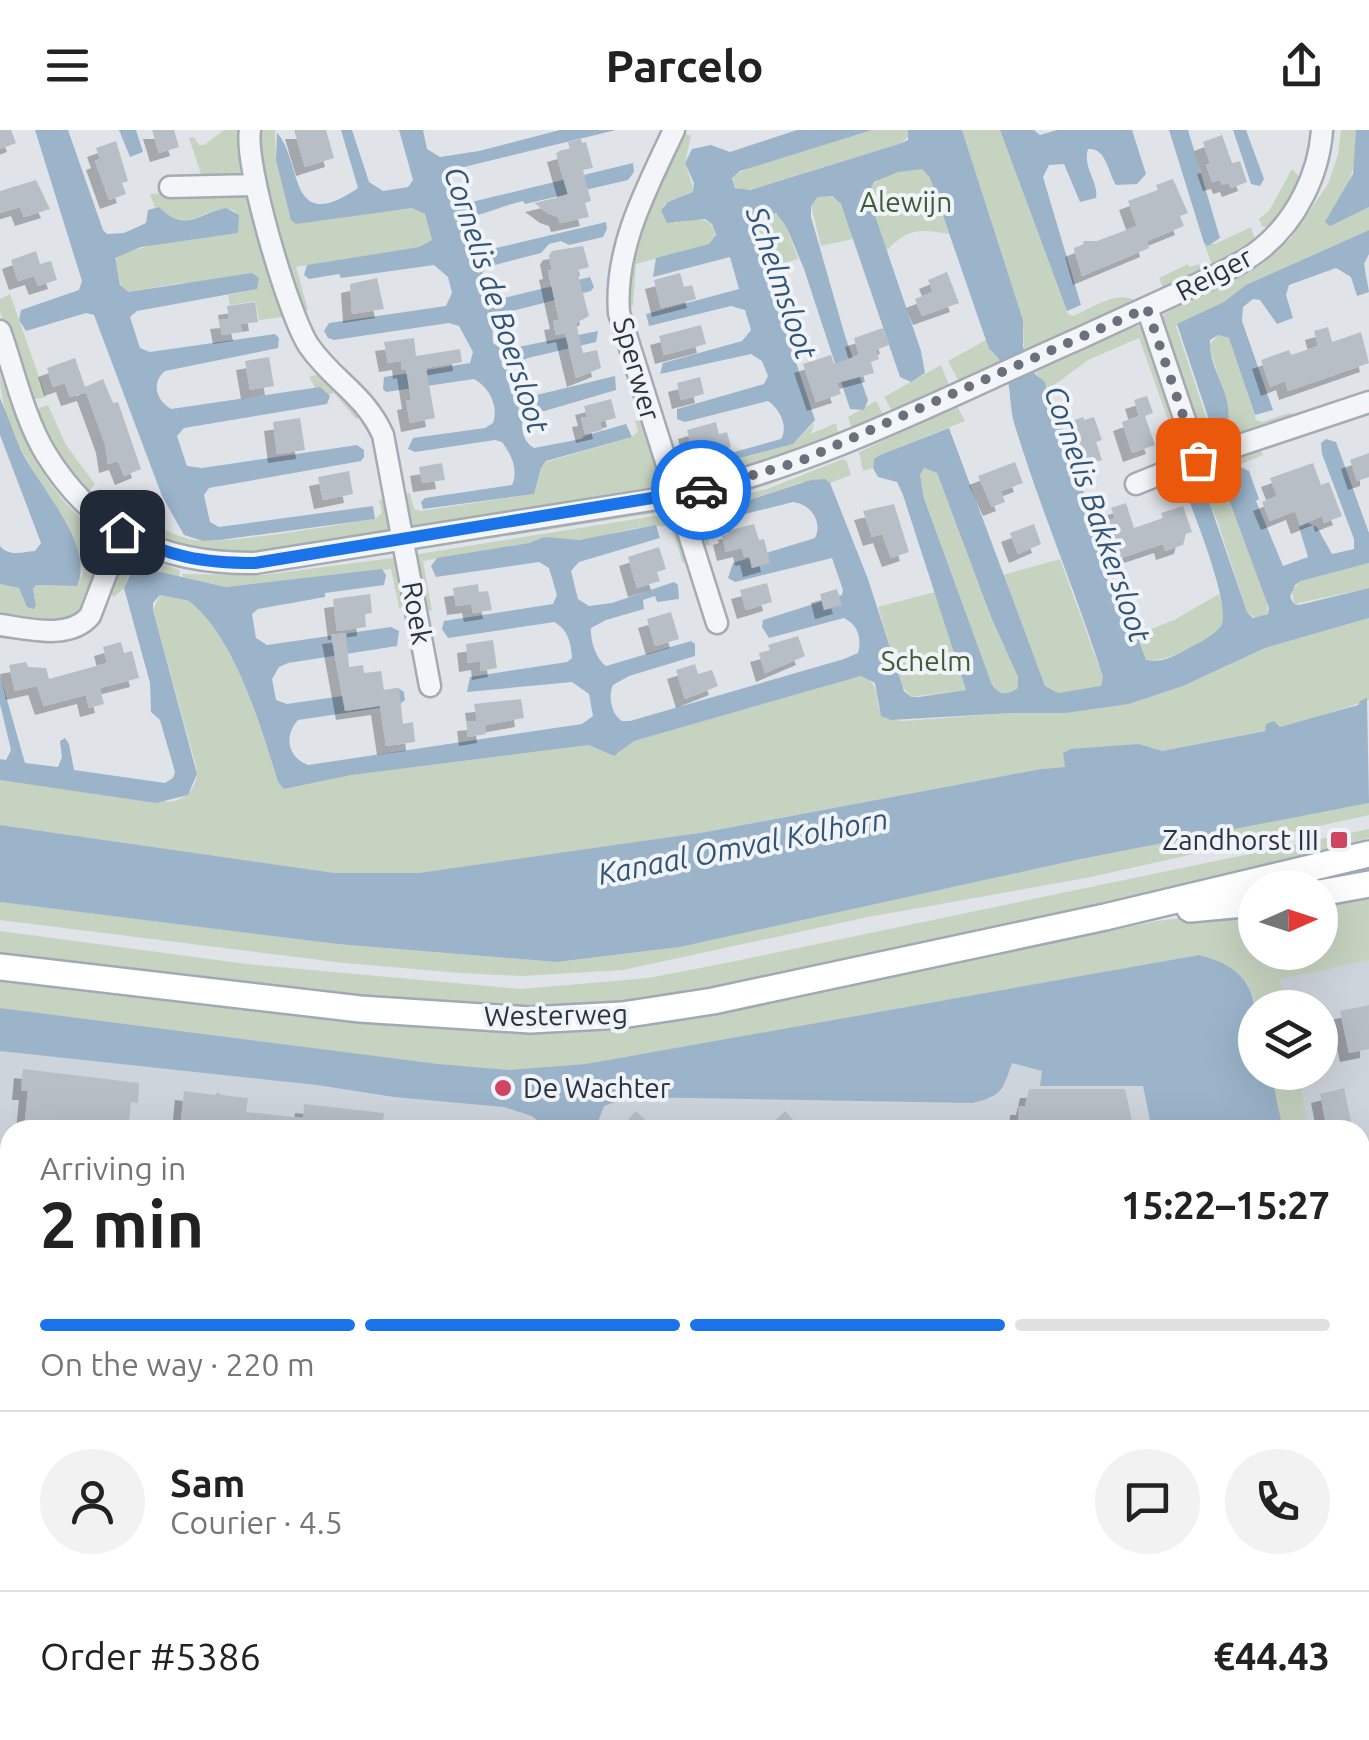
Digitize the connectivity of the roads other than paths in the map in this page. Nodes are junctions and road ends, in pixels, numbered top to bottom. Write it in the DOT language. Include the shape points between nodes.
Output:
graph roads {
  1 [pos="250,130"];
  2 [pos="674,130"];
  3 [pos="1322,130"];
  4 [pos="255,185"];
  5 [pos="170,187"];
  6 [pos="1147,308"];
  7 [pos="0,331"];
  8 [pos="5,363"];
  9 [pos="1369,402"];
  10 [pos="1198,460"];
  11 [pos="1136,484"];
  12 [pos="676,496"];
  13 [pos="122,532"];
  14 [pos="404,539"];
  15 [pos="717,623"];
  16 [pos="0,625"];
  17 [pos="430,686"];
  18 [pos="1369,844"];
  19 [pos="1369,854"];
  20 [pos="1294,870"];
  21 [pos="1238,884"];
  22 [pos="1369,884"];
  23 [pos="1338,889"];
  24 [pos="1238,905"];
  25 [pos="1105,917"];
  26 [pos="0,967"];
  1 -- 4 [label="street, Roek"];
  2 -- 12 [label="street, Sperwer" via="627,238 618,290 632,361"];
  3 -- 6 [label="street, Reiger" via="1314,172 1294,214 1264,247"];
  4 -- 5 [label="street"];
  4 -- 14 [label="street, Roek" via="295,319 383,435"];
  6 -- 10 [label="street"];
  6 -- 12 [label="street, Reiger" via="798,462"];
  7 -- 8 [label="street, Reiger"];
  8 -- 13 [label="street, Reiger" via="44,452 84,503"];
  9 -- 10 [label="street"];
  10 -- 11 [label="street"];
  12 -- 14 [label="street, Reiger"];
  12 -- 15 [label="street, Sperwer"];
  13 -- 14 [label="street, Reiger" via="169,555 221,563"];
  13 -- 16 [label="street" via="80,627"];
  14 -- 17 [label="street, Roek"];
  18 -- 20 [label="street, Westerweg"];
  19 -- 20 [label="main road, Westerweg"];
  21 -- 25 [label="main road, Westerweg"];
  22 -- 23 [label="main road"];
  24 -- 25 [label="main road, Westerweg"];
  25 -- 26 [label="main road, Westerweg" via="700,1004 572,1019 360,1009"];
}
